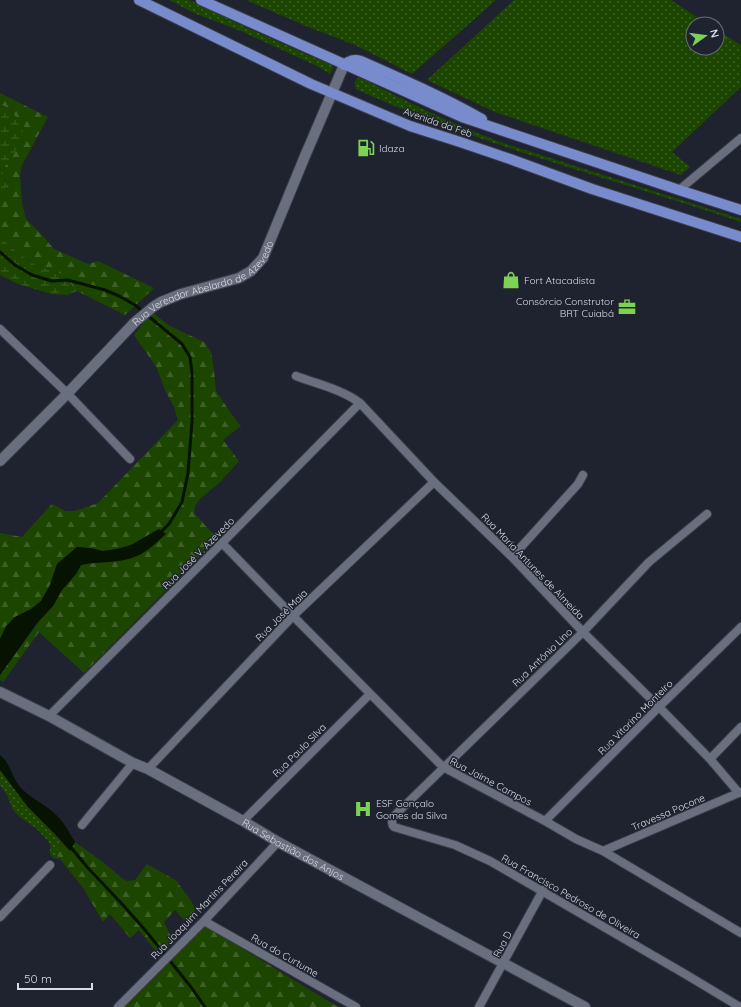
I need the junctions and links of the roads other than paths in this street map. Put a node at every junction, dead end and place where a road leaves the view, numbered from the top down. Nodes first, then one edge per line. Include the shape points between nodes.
1 (139, 0) edge
2 (201, 0) edge
3 (344, 65) junction
4 (331, 93) junction
5 (741, 138) edge
6 (679, 190) junction
7 (741, 210) edge
8 (741, 237) edge
9 (0, 329) edge
10 (296, 376) dead end
11 (67, 393) junction
12 (360, 402) junction
13 (130, 459) dead end
14 (0, 461) edge
15 (583, 475) dead end
16 (434, 482) junction
17 (707, 514) dead end
18 (222, 543) junction
19 (512, 557) junction
20 (293, 616) junction
21 (741, 627) edge
22 (583, 632) junction
23 (0, 692) edge
24 (370, 694) junction
25 (659, 707) junction
26 (49, 716) junction
27 (741, 727) edge
28 (710, 759) junction
29 (134, 763) junction
30 (443, 767) junction
31 (148, 770) junction
32 (740, 792) edge
33 (393, 817) joint
34 (243, 821) junction
35 (545, 821) junction
36 (82, 826) dead end
37 (278, 842) junction
38 (604, 851) junction
39 (50, 864) dead end
40 (543, 890) junction
41 (0, 917) edge
42 (204, 921) junction
43 (741, 933) edge
44 (503, 963) junction
45 (118, 1007) edge
46 (356, 1007) edge
47 (479, 1007) edge
48 (586, 1007) edge
49 (740, 1007) edge

1 - 4 main road, Avenida da Feb
2 - 3 main road
3 - 4 street, Rua Vereador Abelardo de Azevedo
3 - 6 main road via 353,60 361,61 469,111 501,130
4 - 8 main road, Avenida da Feb via 410,126
4 - 11 street, Rua Vereador Abelardo de Azevedo via 263,258 252,271 239,278 181,294 152,307
5 - 6 street
6 - 7 main road
9 - 11 street
10 - 12 street, Rua Maria Antunes de Almeida via 344,393
11 - 13 street
11 - 14 street, Rua Vereador Abelardo de Azevedo
12 - 16 street, Rua Maria Antunes de Almeida
12 - 18 street, Rua José V. Azevedo
15 - 19 street via 578,484
16 - 19 street, Rua Maria Antunes de Almeida
16 - 20 street, Rua José Maia
17 - 22 street, Rua Antônio Lino via 648,562
18 - 20 street, Rua Jaime Campos
18 - 26 street, Rua José V. Azevedo
19 - 22 street, Rua Maria Antunes de Almeida
20 - 24 street, Rua Jaime Campos
20 - 31 street, Rua José Maia
21 - 25 street, Rua Vitorino Monteiro
22 - 25 street, Rua Maria Antunes de Almeida
22 - 30 street, Rua Antônio Lino
23 - 26 street, Rua Sebastião dos Anjos
24 - 30 street, Rua Jaime Campos
24 - 34 street, Rua Paulo Silva
25 - 28 street, Rua Maria Antunes de Almeida
25 - 35 street, Rua Vitorino Monteiro
26 - 29 street, Rua Sebastião dos Anjos
27 - 28 street
28 - 32 street, Rua Maria Antunes de Almeida
29 - 31 street, Rua Sebastião dos Anjos
29 - 36 street
30 - 33 street, Rua Antônio Lino
30 - 35 street, Rua Jaime Campos
31 - 34 street, Rua Sebastião dos Anjos
32 - 38 street, Travessa Pocone
33 - 40 street, Rua Francisco Pedroso de Oliveira via 394,827 455,845
34 - 37 street, Rua Sebastião dos Anjos
35 - 38 street, Rua Jaime Campos
37 - 42 street, Rua Joaquim Martins Pereira
37 - 44 street, Rua Sebastião dos Anjos
38 - 43 street, Rua Jaime Campos
39 - 41 street
40 - 44 street, Rua D
40 - 49 street, Rua Francisco Pedroso de Oliveira
42 - 45 street, Rua Joaquim Martins Pereira
42 - 46 street, Rua do Curtume
44 - 47 street, Rua D
44 - 48 street, Rua Sebastião dos Anjos

